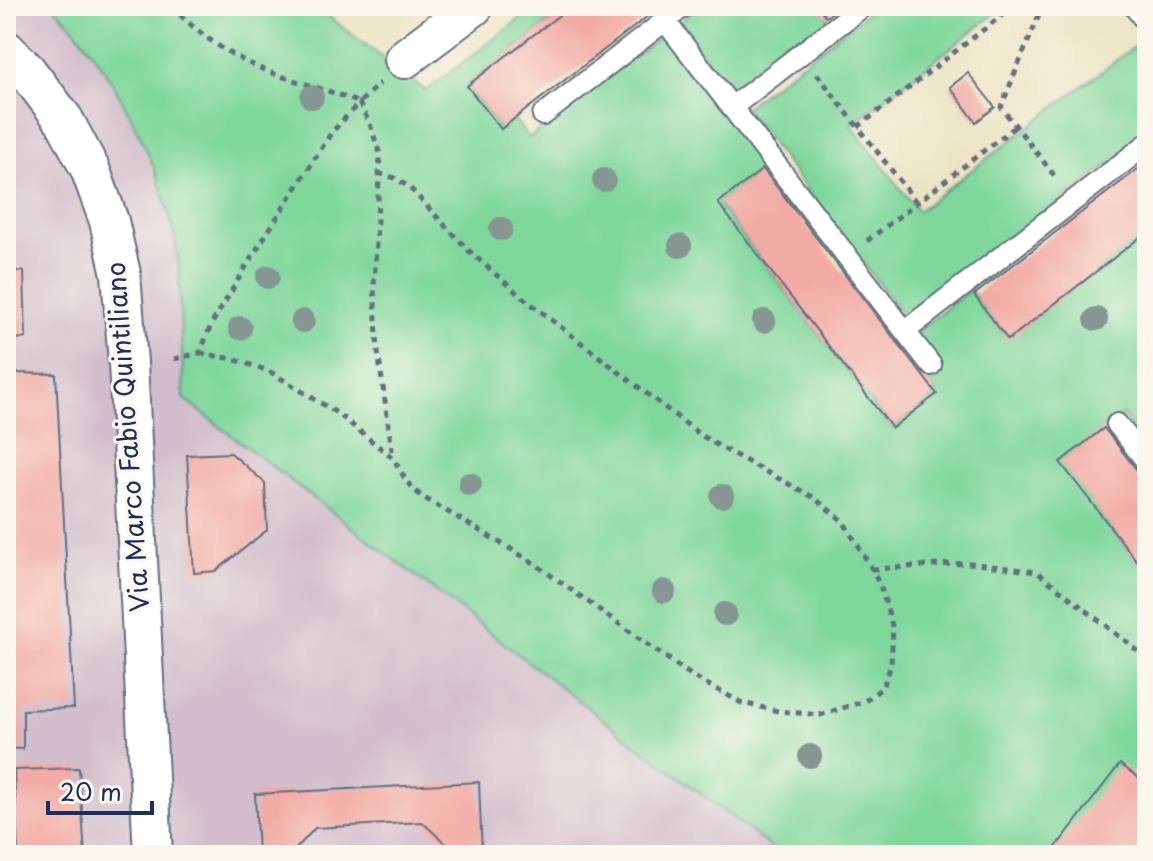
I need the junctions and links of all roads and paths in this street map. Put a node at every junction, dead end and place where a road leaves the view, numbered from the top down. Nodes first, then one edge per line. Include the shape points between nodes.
1 (172, 6) edge
2 (474, 6) edge
3 (684, 6) edge
4 (863, 6) edge
5 (1014, 6) edge
6 (1033, 6) edge
7 (1050, 6) edge
8 (1134, 6) edge
9 (1039, 15) junction
10 (665, 21) junction
11 (1147, 23) edge
12 (6, 50) edge
13 (801, 53) junction
14 (404, 59) joint
15 (359, 103) junction
16 (732, 107) junction
17 (543, 115) dead end
18 (1016, 126) junction
19 (858, 127) junction
20 (1147, 144) edge
21 (378, 173) junction
22 (1073, 201) junction
23 (917, 203) junction
24 (847, 256) junction
25 (905, 331) junction
26 (200, 353) junction
27 (174, 359) dead end
28 (931, 365) dead end
29 (1117, 424) dead end
30 (393, 458) junction
31 (1147, 462) edge
32 (872, 569) junction
33 (1147, 658) edge
34 (153, 855) edge

1 - 15 path via 215,44 262,69
2 - 14 street
3 - 10 lane
4 - 13 lane
5 - 19 path
6 - 9 path
7 - 9 path
8 - 11 lane
9 - 18 path via 1001,107
10 - 16 lane
10 - 17 lane
12 - 34 street, Via Marco Fabio Quintiliano via 64,120 90,169 121,274
13 - 16 lane
13 - 19 path
14 - 15 path
15 - 21 path via 380,154
15 - 26 path via 332,132 253,255
16 - 24 lane
18 - 22 path
18 - 23 path
19 - 23 path
20 - 22 lane
21 - 30 path via 374,287
21 - 32 path via 409,187 517,293 699,434 813,497 843,521
22 - 25 lane
23 - 24 path
24 - 25 lane
25 - 28 lane
26 - 27 path
26 - 30 path via 269,371 337,413
29 - 31 lane
30 - 32 path via 421,496 531,561 692,676 742,703 820,715 865,701 883,687 891,665 893,629
32 - 33 path via 970,563 1037,572

